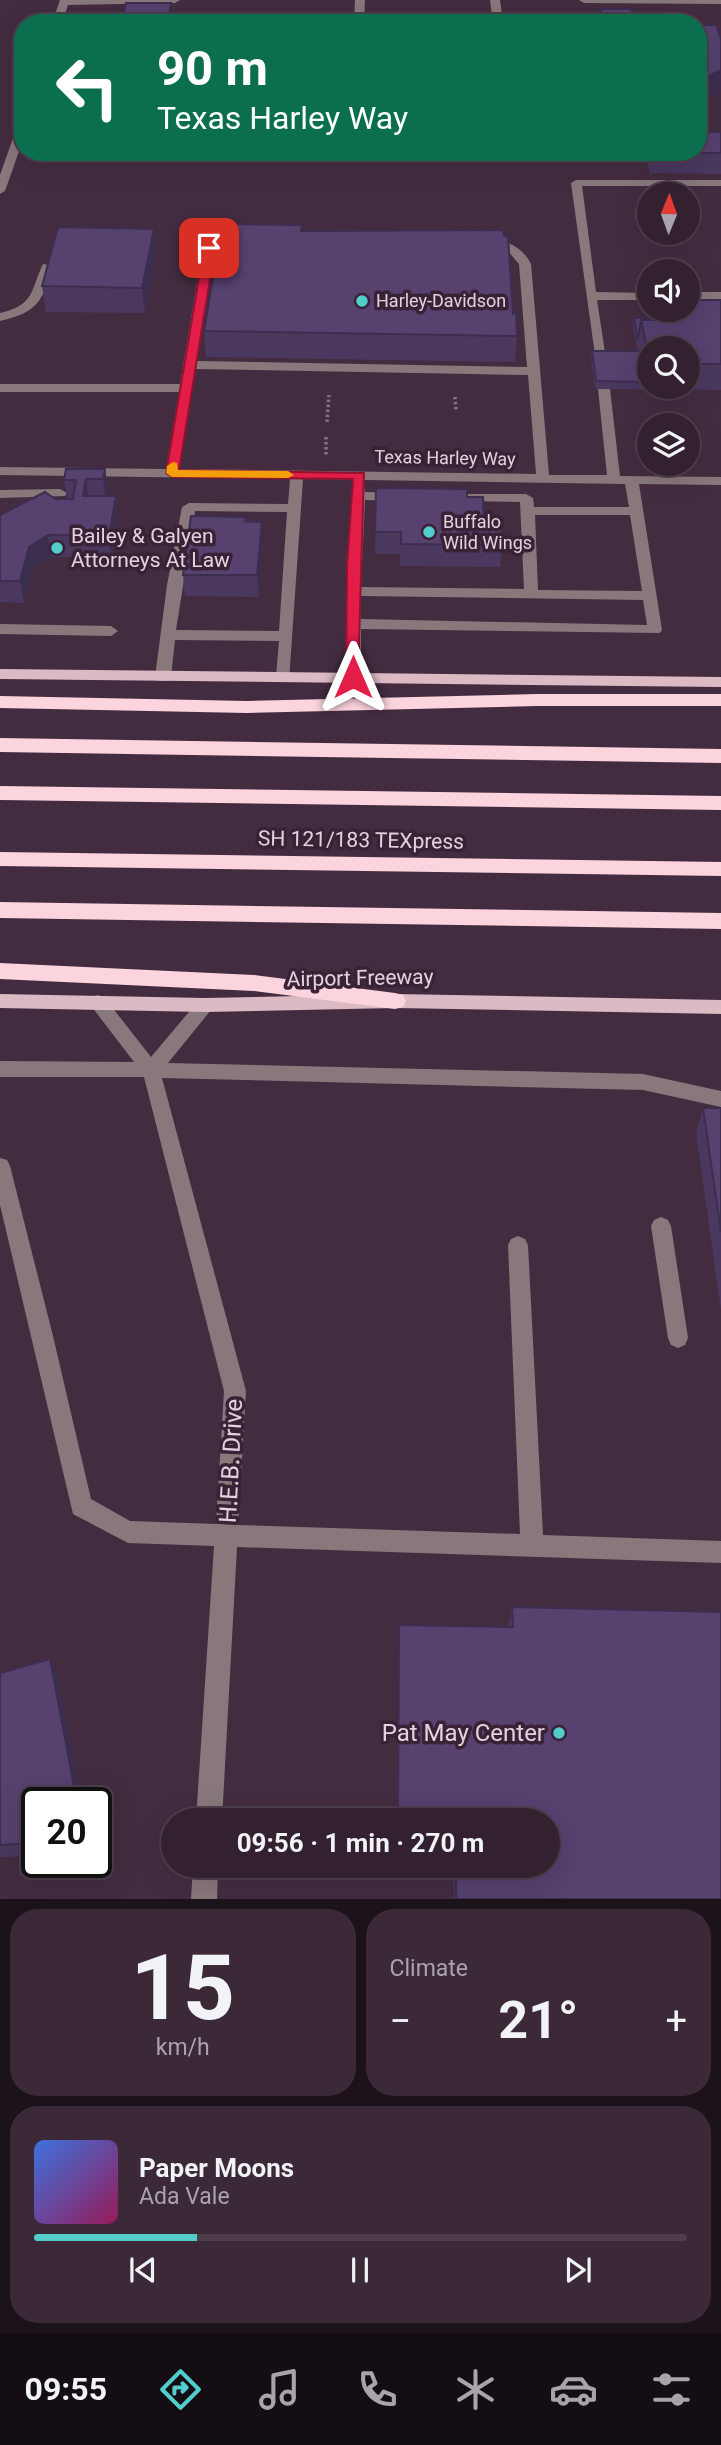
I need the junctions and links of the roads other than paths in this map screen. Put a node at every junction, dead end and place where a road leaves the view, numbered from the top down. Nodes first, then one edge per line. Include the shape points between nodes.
1 (174, 0) edge
2 (584, 0) edge
3 (64, 1) edge
4 (721, 1) edge
5 (612, 5) edge
6 (14, 150) edge
7 (721, 183) edge
8 (0, 191) edge
9 (248, 235) edge
10 (470, 240) edge
11 (47, 266) edge
12 (591, 296) junction
13 (637, 296) edge
14 (700, 296) edge
15 (721, 296) edge
16 (0, 317) edge
17 (600, 359) edge
18 (190, 365) junction
19 (535, 370) junction
20 (0, 388) edge
21 (186, 388) junction
22 (604, 389) edge
23 (0, 471) edge
24 (172, 473) junction
25 (298, 475) junction
26 (359, 476) junction
27 (543, 478) junction
28 (614, 479) junction
29 (631, 479) junction
30 (721, 481) edge
31 (61, 493) dead end
32 (0, 494) edge
33 (358, 496) junction
34 (414, 497) edge
35 (442, 497) edge
36 (294, 508) junction
37 (528, 511) junction
38 (636, 511) junction
39 (354, 591) junction
40 (531, 594) junction
41 (649, 596) junction
42 (354, 624) junction
43 (0, 629) edge
44 (111, 631) dead end
45 (168, 635) junction
46 (287, 636) junction
47 (0, 674) edge
48 (163, 677) junction
49 (284, 677) junction
50 (353, 677) junction
51 (721, 682) edge
52 (721, 700) edge
53 (0, 702) edge
54 (0, 746) edge
55 (721, 756) edge
56 (0, 793) edge
57 (721, 803) edge
58 (0, 859) edge
59 (721, 869) edge
60 (0, 910) edge
61 (721, 921) edge
62 (0, 971) edge
63 (0, 1001) edge
64 (395, 1001) junction
65 (98, 1002) junction
66 (205, 1005) junction
67 (721, 1007) edge
68 (0, 1069) edge
69 (151, 1070) junction
70 (721, 1099) edge
71 (0, 1166) edge
72 (661, 1226) dead end
73 (518, 1245) dead end
74 (678, 1338) dead end
75 (227, 1536) junction
76 (532, 1544) junction
77 (721, 1552) edge
78 (210, 1808) edge
79 (205, 1878) edge
80 (204, 1899) edge

1 - 3 street
2 - 5 street
4 - 5 street
6 - 8 street
7 - 12 street via 576,183
9 - 18 street via 225,238 209,248
10 - 19 street via 494,241 522,255
11 - 16 street via 37,301 18,314
12 - 13 street
12 - 17 street
14 - 15 street
18 - 19 street
18 - 21 street
19 - 27 street
20 - 21 street
21 - 24 street
22 - 28 street
23 - 24 street, Texas Harley Way
24 - 25 street, Texas Harley Way
25 - 26 street, Texas Harley Way
25 - 36 street
26 - 27 street, Texas Harley Way
26 - 33 street
27 - 28 street, Texas Harley Way
28 - 29 street, Texas Harley Way
29 - 30 street, Texas Harley Way
29 - 38 street
31 - 32 street
33 - 34 street
33 - 39 street
35 - 37 street via 526,498
36 - 45 street via 189,507
36 - 46 street
37 - 38 street
37 - 40 street
38 - 41 street
39 - 40 street
39 - 42 street
40 - 41 street
41 - 42 street via 655,630
42 - 50 street
43 - 44 street
45 - 46 street
45 - 48 street
46 - 49 street
47 - 48 main road
48 - 49 main road
49 - 50 main road
50 - 51 main road
52 - 53 highway via 247,707
54 - 55 highway
56 - 57 highway, SH 121/183 TEXpress
58 - 59 highway, SH 121/183 TEXpress
60 - 61 highway
62 - 64 highway via 254,983
63 - 65 main road, Airport Freeway
64 - 66 main road, Airport Freeway
64 - 67 main road, Airport Freeway
65 - 66 main road, Airport Freeway
65 - 69 street, H.E.B. Drive
66 - 69 street
68 - 69 street
69 - 70 street via 643,1082
69 - 75 street, H.E.B. Drive via 235,1391
71 - 75 street via 80,1506 128,1532
72 - 74 street
73 - 76 street
75 - 76 street
75 - 78 street, H.E.B. Drive
76 - 77 street
79 - 80 street

